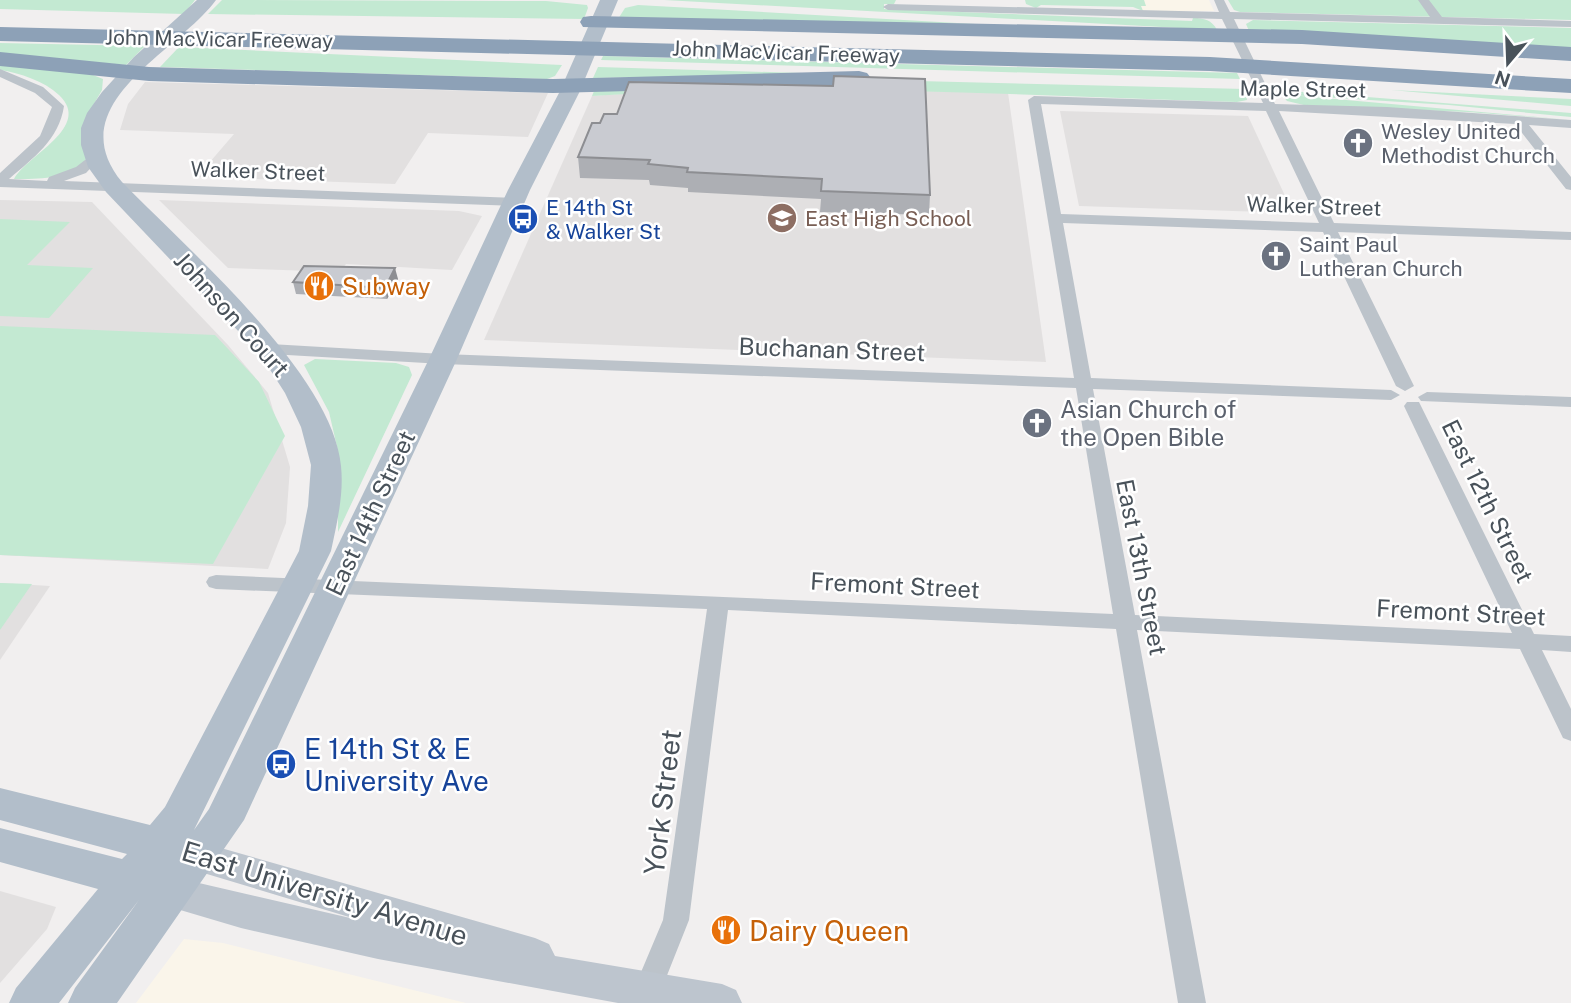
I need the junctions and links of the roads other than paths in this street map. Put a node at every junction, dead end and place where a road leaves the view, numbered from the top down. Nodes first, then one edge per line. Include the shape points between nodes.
1 (207, 0) edge
2 (1219, 0) edge
3 (1423, 0) edge
4 (628, 1) edge
5 (666, 3) dead end
6 (609, 4) edge
7 (888, 7) dead end
8 (0, 18) edge
9 (346, 21) dead end
10 (575, 21) dead end
11 (1229, 21) junction
12 (1439, 21) junction
13 (1571, 24) edge
14 (1152, 32) junction
15 (0, 34) edge
16 (233, 34) junction
17 (1571, 54) edge
18 (0, 59) edge
19 (1571, 69) edge
20 (0, 73) edge
21 (130, 73) junction
22 (1025, 76) junction
23 (574, 79) junction
24 (1151, 79) junction
25 (1571, 86) edge
26 (1571, 95) edge
27 (1034, 100) joint
28 (1268, 102) junction
29 (1571, 110) edge
30 (1518, 120) junction
31 (1571, 124) edge
32 (94, 157) junction
33 (0, 182) edge
34 (32, 184) junction
35 (1571, 186) edge
36 (114, 187) junction
37 (514, 202) junction
38 (1055, 218) junction
39 (1329, 228) junction
40 (1571, 236) edge
41 (270, 349) junction
42 (443, 359) junction
43 (1081, 384) junction
44 (1398, 391) junction
45 (1420, 402) junction
46 (1571, 402) edge
47 (216, 582) dead end
48 (297, 587) junction
49 (334, 588) junction
50 (718, 602) junction
51 (1127, 622) junction
52 (1528, 642) junction
53 (1571, 644) edge
54 (1571, 732) edge
55 (0, 804) edge
56 (159, 844) junction
57 (0, 845) edge
58 (200, 857) junction
59 (130, 878) junction
60 (173, 893) junction
61 (645, 996) edge
62 (32, 1003) edge
63 (91, 1003) edge
64 (722, 1003) edge
65 (1192, 1003) edge

1 - 21 main road
2 - 11 street
3 - 12 street
4 - 6 highway
5 - 14 highway
6 - 23 main road, East 14th Street
7 - 11 street
8 - 16 highway, John MacVicar Freeway via 136,22
9 - 16 highway
10 - 14 highway
11 - 12 street
11 - 28 street
12 - 13 street
14 - 17 highway via 1395,41
15 - 16 highway, John MacVicar Freeway
16 - 19 highway, John MacVicar Freeway via 1263,49
16 - 22 highway via 349,50
16 - 25 highway, John MacVicar Freeway via 1210,64
18 - 21 highway
20 - 33 street via 39,90 58,106 58,121 49,135
21 - 23 highway
21 - 32 main road via 92,126
22 - 23 highway
22 - 24 highway
23 - 37 main road, East 14th Street
24 - 26 highway
24 - 29 highway
27 - 28 street, Maple Street
27 - 38 street, East 13th Street
28 - 30 street, Maple Street
28 - 39 street
30 - 31 street, Maple Street
30 - 35 street
32 - 34 street via 81,170
32 - 36 main road, Johnson Court
33 - 34 street, Walker Street
34 - 36 street, Walker Street
36 - 37 street, Walker Street
36 - 41 main road, Johnson Court
37 - 42 main road, East 14th Street
38 - 39 street, Walker Street
38 - 43 street, East 13th Street
39 - 40 street, Walker Street
39 - 44 street
41 - 42 street, Buchanan Street
41 - 48 main road, Johnson Court via 316,427 326,465 324,506 314,551
42 - 43 street, Buchanan Street
42 - 49 main road, East 14th Street
43 - 44 street, Buchanan Street
43 - 51 street, East 13th Street
44 - 45 street via 1402,404
45 - 46 street
45 - 52 street, East 12th Street
47 - 48 street, Fremont Street
48 - 49 street, Fremont Street
48 - 56 main road, East 14th Street via 179,819
49 - 50 street, Fremont Street
49 - 58 main road, East 14th Street via 224,820
50 - 51 street, Fremont Street
50 - 61 street, York Street via 676,920
51 - 52 street, Fremont Street
51 - 65 street, East 13th Street
52 - 53 street, Fremont Street
52 - 54 street, East 12th Street
55 - 56 main road, East University Avenue
56 - 58 main road, East University Avenue
56 - 59 main road, East 14th Street
57 - 59 main road, East University Avenue
58 - 60 main road, East 14th Street
58 - 61 main road, East University Avenue
59 - 60 main road, East University Avenue
59 - 62 main road, East 14th Street
60 - 61 main road, East University Avenue via 278,922
60 - 63 main road, East 14th Street
61 - 64 main road, East University Avenue

